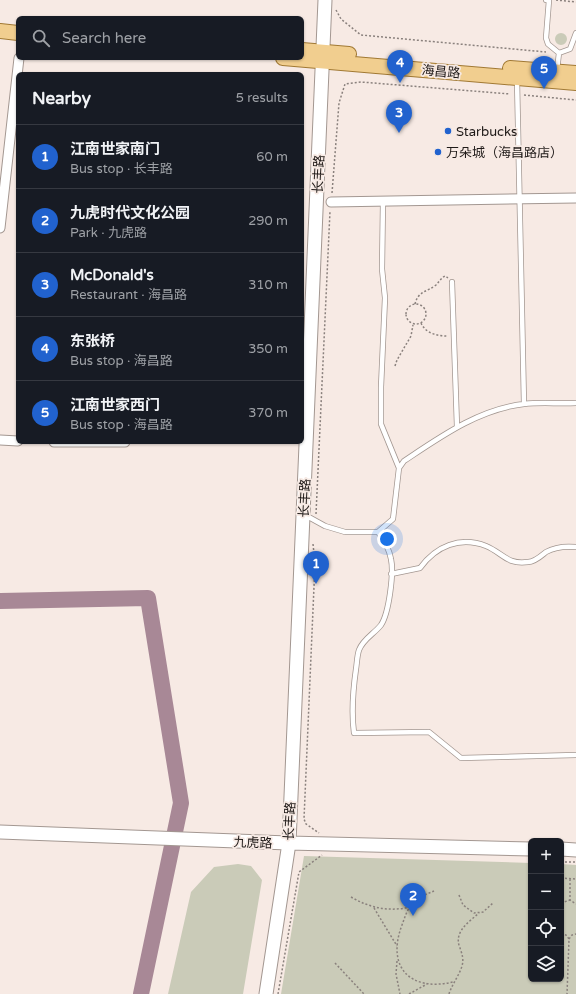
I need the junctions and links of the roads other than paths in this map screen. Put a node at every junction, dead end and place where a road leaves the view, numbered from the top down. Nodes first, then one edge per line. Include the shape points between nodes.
1 (546, 0) edge
2 (549, 0) edge
3 (330, 3) edge
4 (0, 23) edge
5 (16, 25) edge
6 (0, 31) edge
7 (16, 33) edge
8 (576, 33) edge
9 (304, 51) edge
10 (559, 53) junction
11 (304, 57) edge
12 (323, 57) junction
13 (19, 60) edge
14 (17, 72) edge
15 (557, 72) junction
16 (517, 73) junction
17 (576, 73) edge
18 (576, 83) edge
19 (16, 85) edge
20 (519, 198) junction
21 (576, 198) edge
22 (383, 201) junction
23 (331, 202) road end
24 (0, 228) edge
25 (452, 282) road end
26 (576, 403) edge
27 (524, 404) junction
28 (457, 427) junction
29 (304, 433) edge
30 (0, 440) edge
31 (16, 441) edge
32 (399, 468) junction
33 (309, 517) junction
34 (378, 532) junction
35 (576, 547) edge
36 (391, 574) junction
37 (576, 755) edge
38 (0, 832) edge
39 (288, 843) junction
40 (528, 844) edge
41 (564, 845) edge
42 (576, 850) edge
43 (266, 994) edge

1 - 2 lane
2 - 10 lane via 546,38 548,44
3 - 12 street, 长丰路
4 - 5 main road
6 - 7 main road
8 - 10 lane via 570,49
9 - 12 main road
10 - 15 lane
11 - 12 main road, 海昌路
12 - 16 main road, 海昌路
12 - 29 street, 长丰路
13 - 14 street
15 - 16 main road
15 - 17 main road
16 - 18 main road, 海昌路
16 - 20 lane
19 - 24 street
20 - 21 street
20 - 22 street
20 - 27 lane
22 - 23 street
22 - 32 lane via 382,269 385,298 381,424
25 - 28 lane
26 - 27 lane
27 - 28 lane via 485,414
28 - 32 lane via 404,461
29 - 33 street, 长丰路
30 - 31 street
32 - 34 lane via 393,519
33 - 34 lane via 325,526 346,532
33 - 39 street, 长丰路
34 - 36 lane via 389,550 392,560
35 - 36 lane via 558,547 530,562 518,563 471,542 448,544 426,559 420,568
36 - 37 lane via 386,614 359,650 353,691 354,733 429,732 461,758
38 - 39 street, 九虎路
39 - 40 street, 九虎路
39 - 43 street, 长丰路
41 - 42 street

